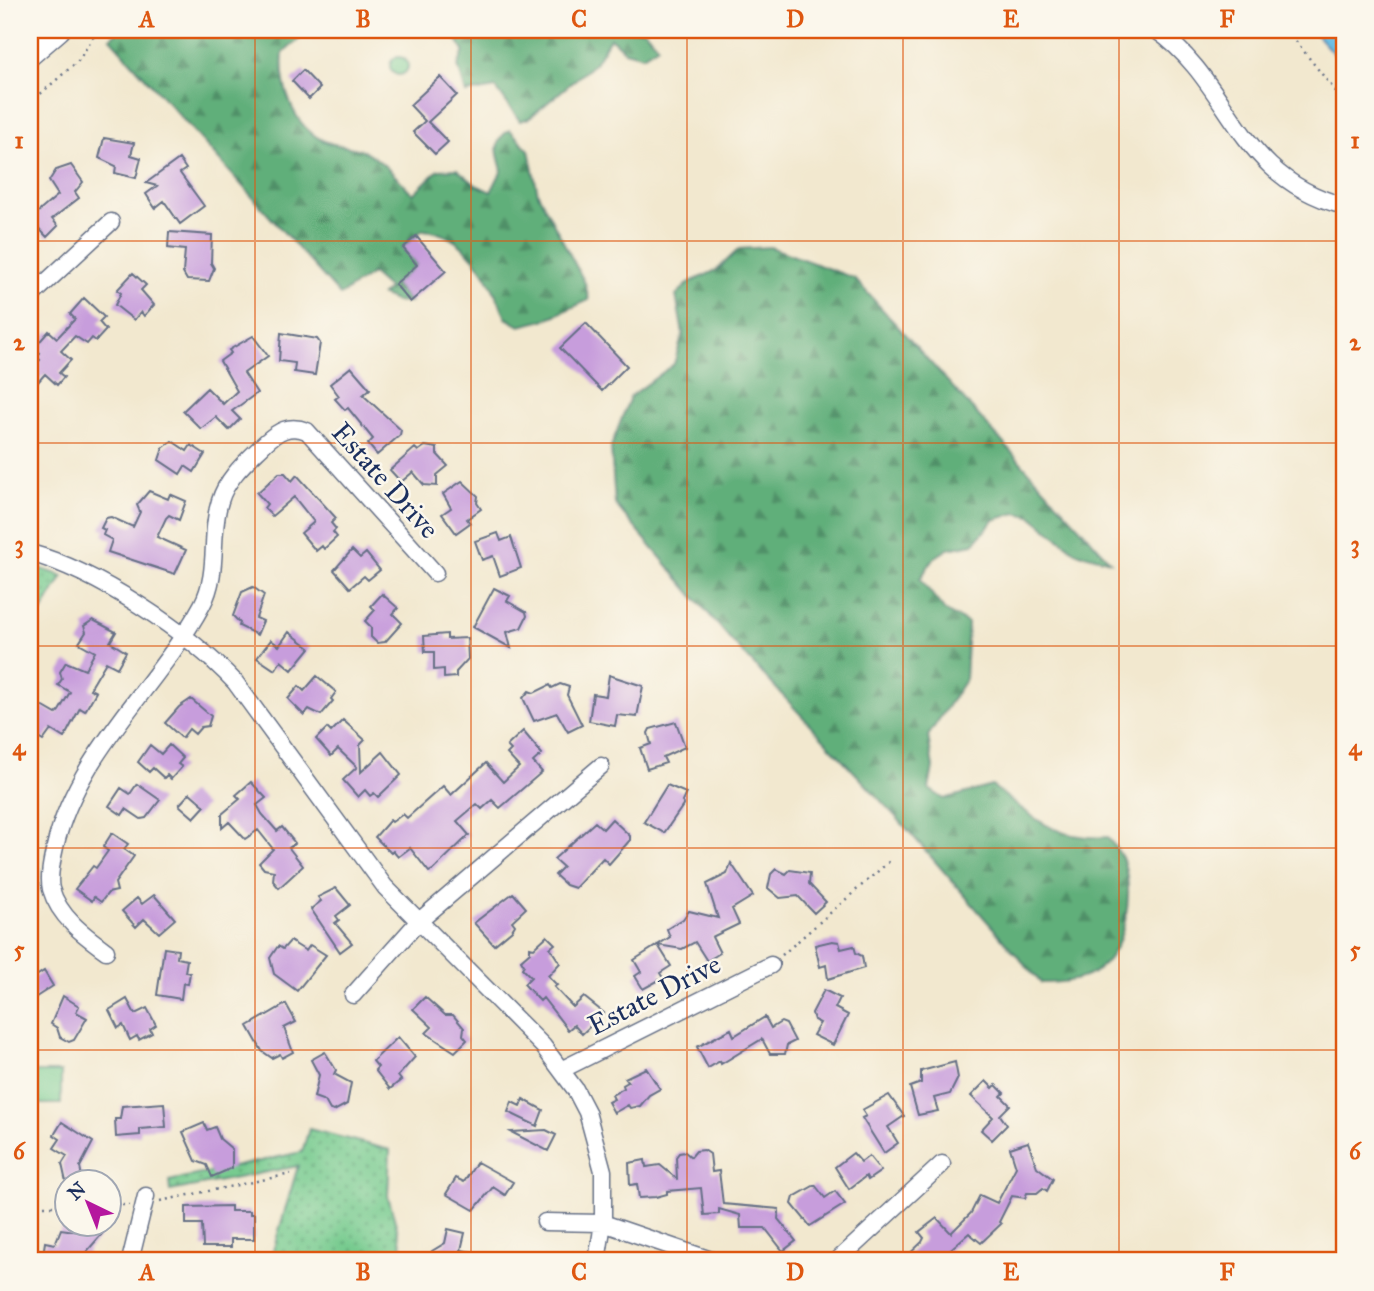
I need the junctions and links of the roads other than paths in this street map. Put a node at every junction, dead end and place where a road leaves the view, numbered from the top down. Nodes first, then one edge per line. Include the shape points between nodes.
1 (59, 30) edge
2 (1156, 30) edge
3 (30, 55) edge
4 (1344, 206) edge
5 (111, 222) dead end
6 (30, 297) edge
7 (30, 554) edge
8 (435, 573) dead end
9 (183, 636) junction
10 (601, 766) dead end
11 (418, 922) junction
12 (106, 951) dead end
13 (771, 965) road end
14 (353, 995) dead end
15 (561, 1070) junction
16 (942, 1164) dead end
17 (145, 1200) road end
18 (545, 1222) dead end
19 (603, 1223) junction
20 (130, 1261) edge
21 (597, 1261) edge
22 (714, 1261) edge
23 (837, 1261) edge

1 - 3 main road
2 - 4 street via 1184,55 1252,149 1273,170 1298,187
5 - 6 street
7 - 9 street via 109,589
8 - 9 street, Estate Drive via 307,431 285,428 239,468 220,500 210,585
9 - 11 street via 235,682 351,843
9 - 12 street, Estate Drive via 89,765 60,827 50,886 55,902 76,929
10 - 11 street
11 - 14 street
11 - 15 street via 543,1046
13 - 15 street, Estate Drive
15 - 19 street via 587,1112 597,1147 603,1171
16 - 23 street
17 - 20 street
18 - 19 street
19 - 21 street
19 - 22 street

